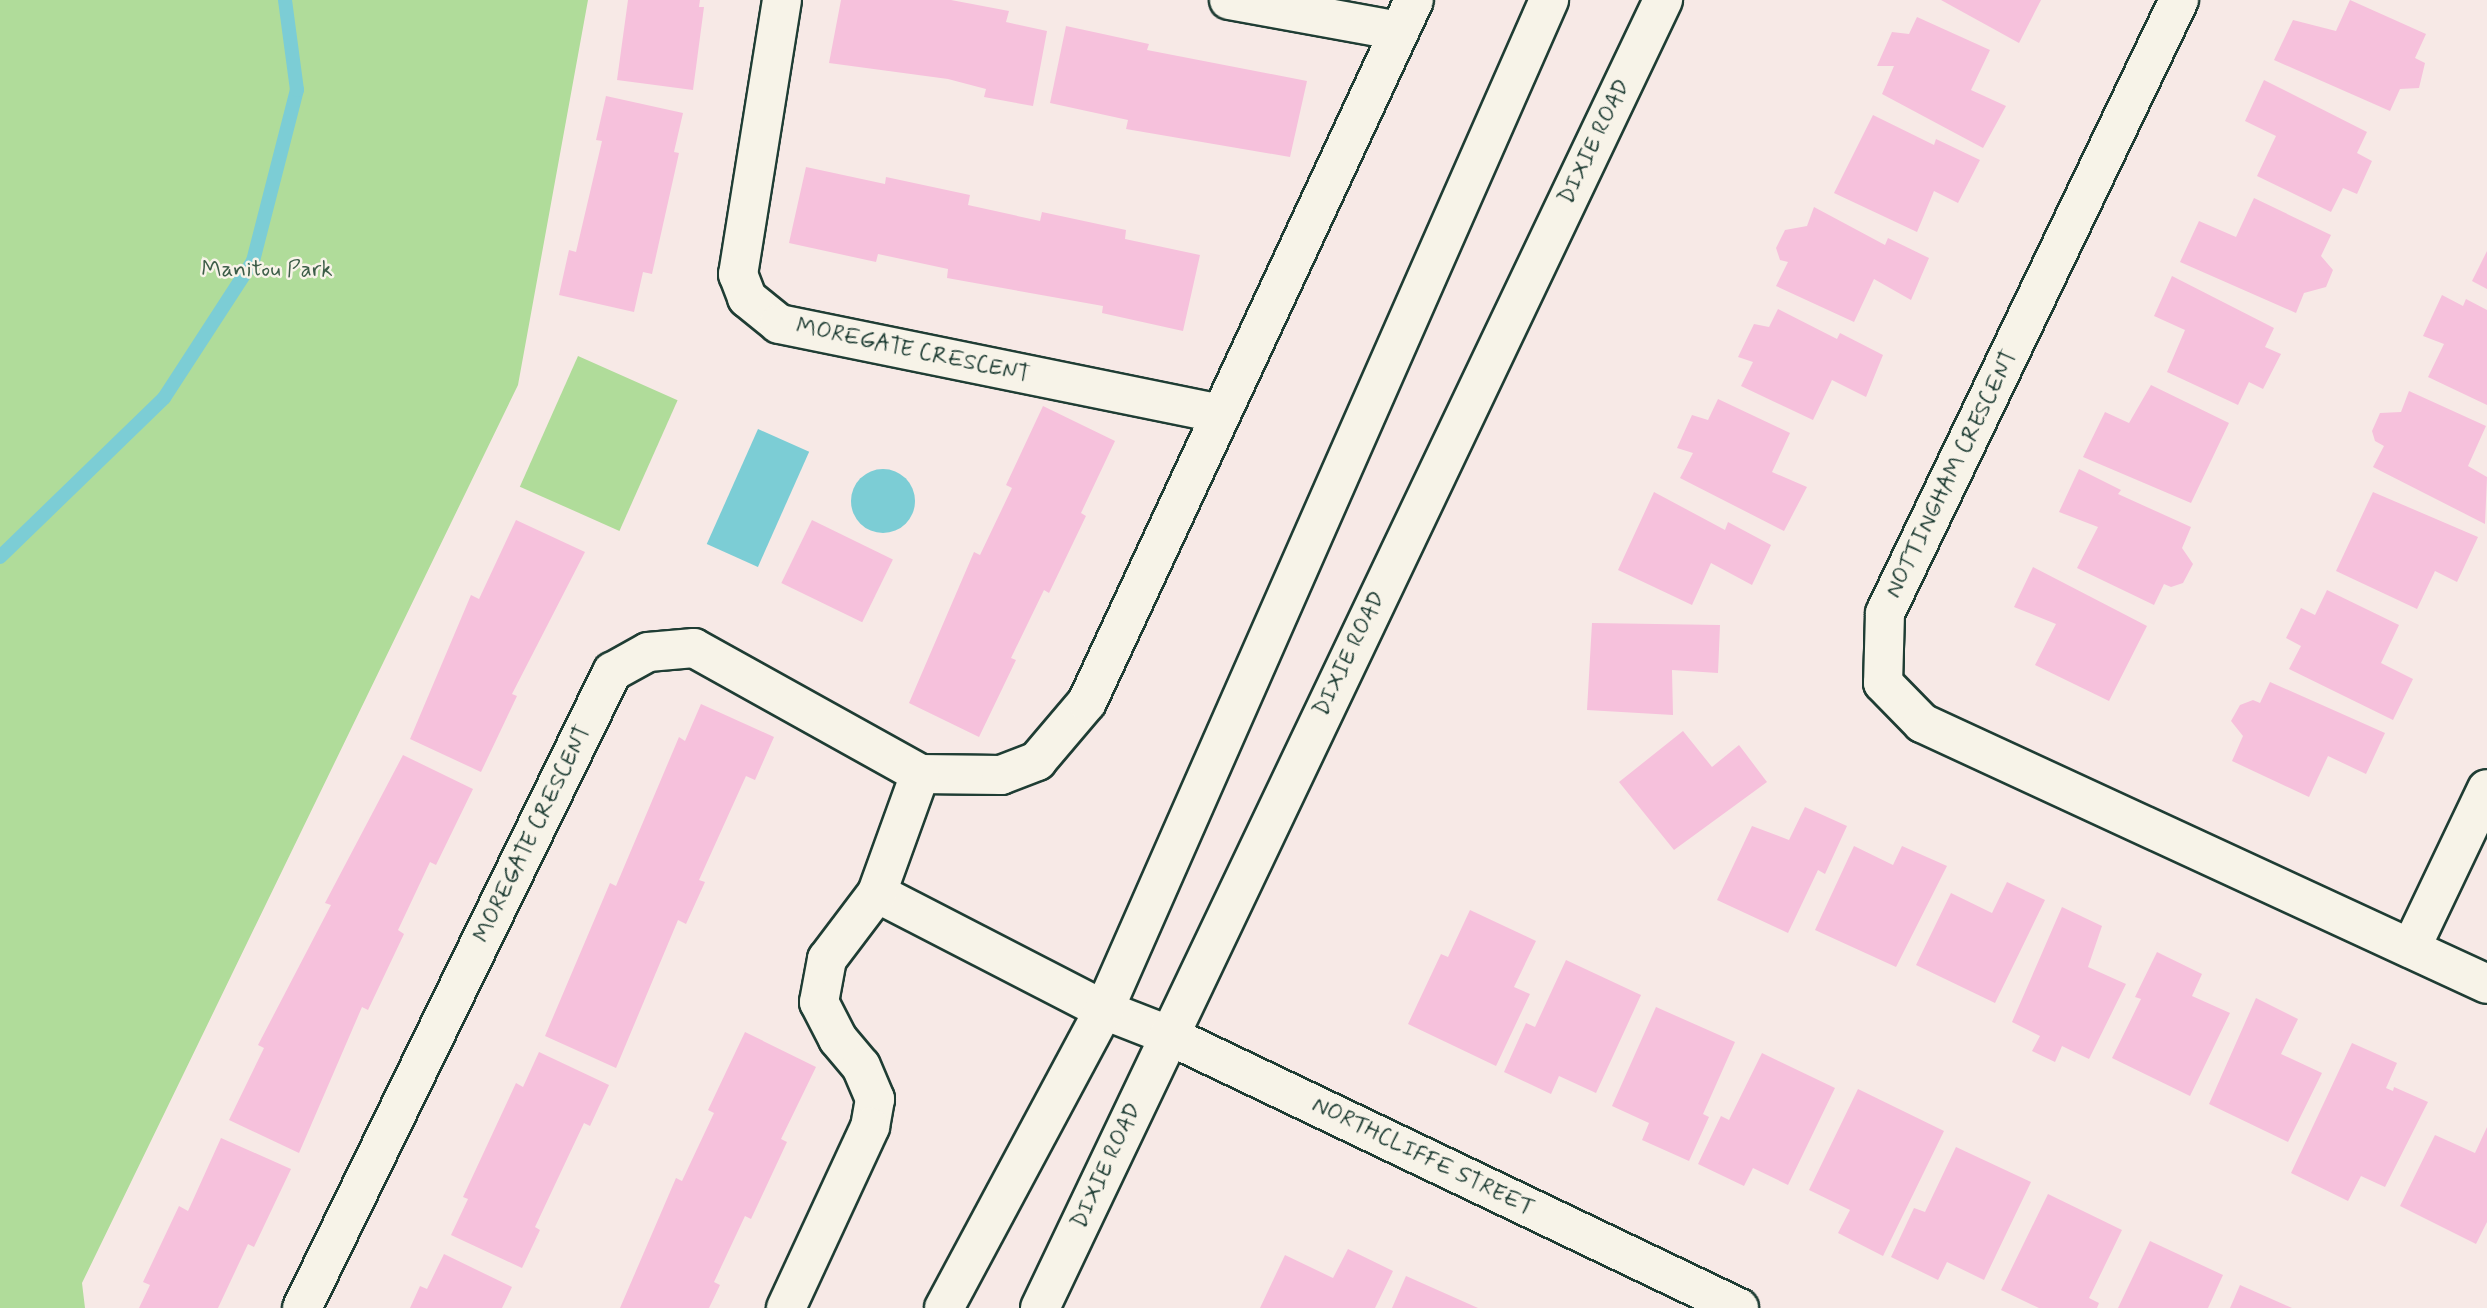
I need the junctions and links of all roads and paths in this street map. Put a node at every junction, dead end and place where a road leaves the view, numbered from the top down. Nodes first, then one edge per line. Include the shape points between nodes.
1 (782, 0) edge
2 (1229, 0) edge
3 (1549, 0) edge
4 (1662, 0) edge
5 (2179, 0) edge
6 (1406, 16) edge
7 (1220, 414) junction
8 (920, 774) junction
9 (2487, 789) edge
10 (877, 893) junction
11 (2411, 948) junction
12 (2487, 984) edge
13 (1104, 1010) junction
14 (1168, 1035) junction
15 (302, 1308) edge
16 (786, 1308) edge
17 (944, 1308) edge
18 (1040, 1308) edge
19 (1739, 1308) edge

1 - 7 street, MOREGATE CRESCENT via 738,274 747,298 779,324
2 - 6 street, MOREGATE CRESCENT
3 - 13 street
4 - 14 street, DIXIE ROAD
5 - 11 street, NOTTINGHAM CRESCENT via 1885,614 1882,683 1922,723
6 - 7 street, MOREGATE CRESCENT
7 - 8 street, MOREGATE CRESCENT via 1087,702 1037,761 1001,775
8 - 10 street
8 - 15 street, MOREGATE CRESCENT via 694,648 648,652 611,672
9 - 11 street
10 - 13 street
10 - 16 street via 827,958 819,1002 838,1039 861,1066 875,1099 870,1127
11 - 12 street, NOTTINGHAM CRESCENT
13 - 14 street, NORTHCLIFFE STREET
13 - 17 street
14 - 18 street, DIXIE ROAD
14 - 19 street, NORTHCLIFFE STREET

